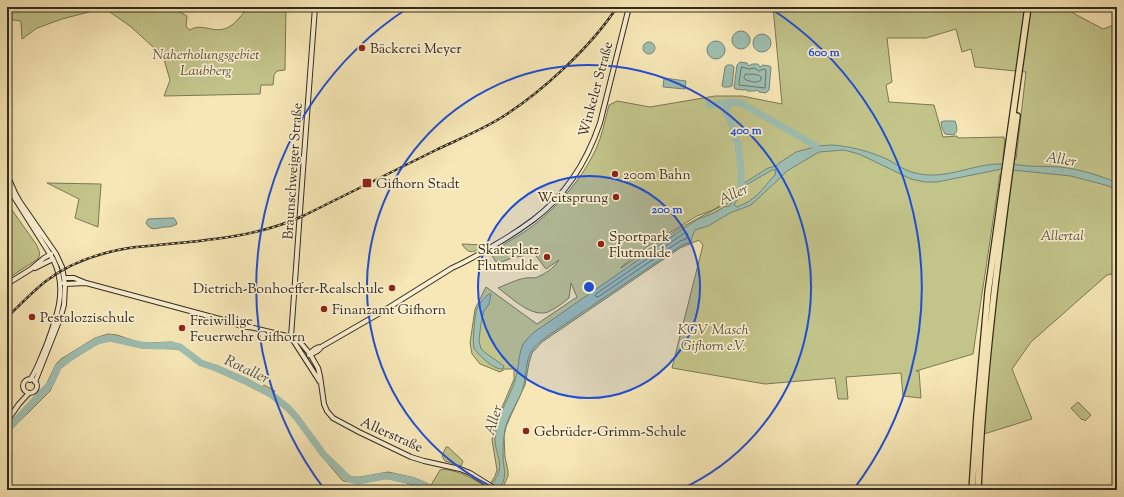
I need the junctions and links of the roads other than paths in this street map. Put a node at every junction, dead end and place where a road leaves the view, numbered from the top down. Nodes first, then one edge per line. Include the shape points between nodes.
1 (316, 7) edge
2 (628, 7) edge
3 (1028, 7) edge
4 (1032, 7) edge
5 (1009, 160) junction
6 (7, 176) edge
7 (7, 186) edge
8 (50, 254) junction
9 (56, 254) junction
10 (53, 259) junction
11 (31, 269) junction
12 (65, 278) junction
13 (60, 282) junction
14 (86, 283) junction
15 (7, 284) edge
16 (66, 284) junction
17 (291, 337) junction
18 (310, 354) junction
19 (305, 358) junction
20 (30, 380) junction
21 (35, 382) junction
22 (321, 384) junction
23 (24, 390) junction
24 (29, 393) junction
25 (19, 404) junction
26 (7, 421) edge
27 (976, 462) junction
28 (497, 490) edge
29 (972, 490) edge
30 (978, 490) edge

1 - 17 street, Braunschweiger Straße
2 - 18 street, Winkeler Straße via 594,142 570,182 556,198 534,219 512,234
3 - 5 highway
4 - 5 highway
5 - 27 highway via 985,321
6 - 9 street via 20,202
7 - 8 street
8 - 9 street
8 - 10 street
8 - 11 street
9 - 10 street
9 - 12 street
10 - 11 street
10 - 13 street
11 - 15 street
12 - 13 street
12 - 14 street
12 - 16 street
13 - 16 street
13 - 20 street via 61,296 56,319
14 - 16 street
14 - 17 street
16 - 21 street via 62,311
17 - 18 street, Allerstraße via 300,342
17 - 19 street
18 - 19 street, Winkeler Straße
18 - 22 street, Allerstraße via 319,372
19 - 22 street
20 - 21 street
20 - 23 street via 24,383
21 - 24 street via 35,390
22 - 28 street, Allerstraße via 327,411 337,421 411,457 470,473
23 - 24 street
23 - 25 street
24 - 25 street
25 - 26 street
27 - 29 highway
27 - 30 highway

